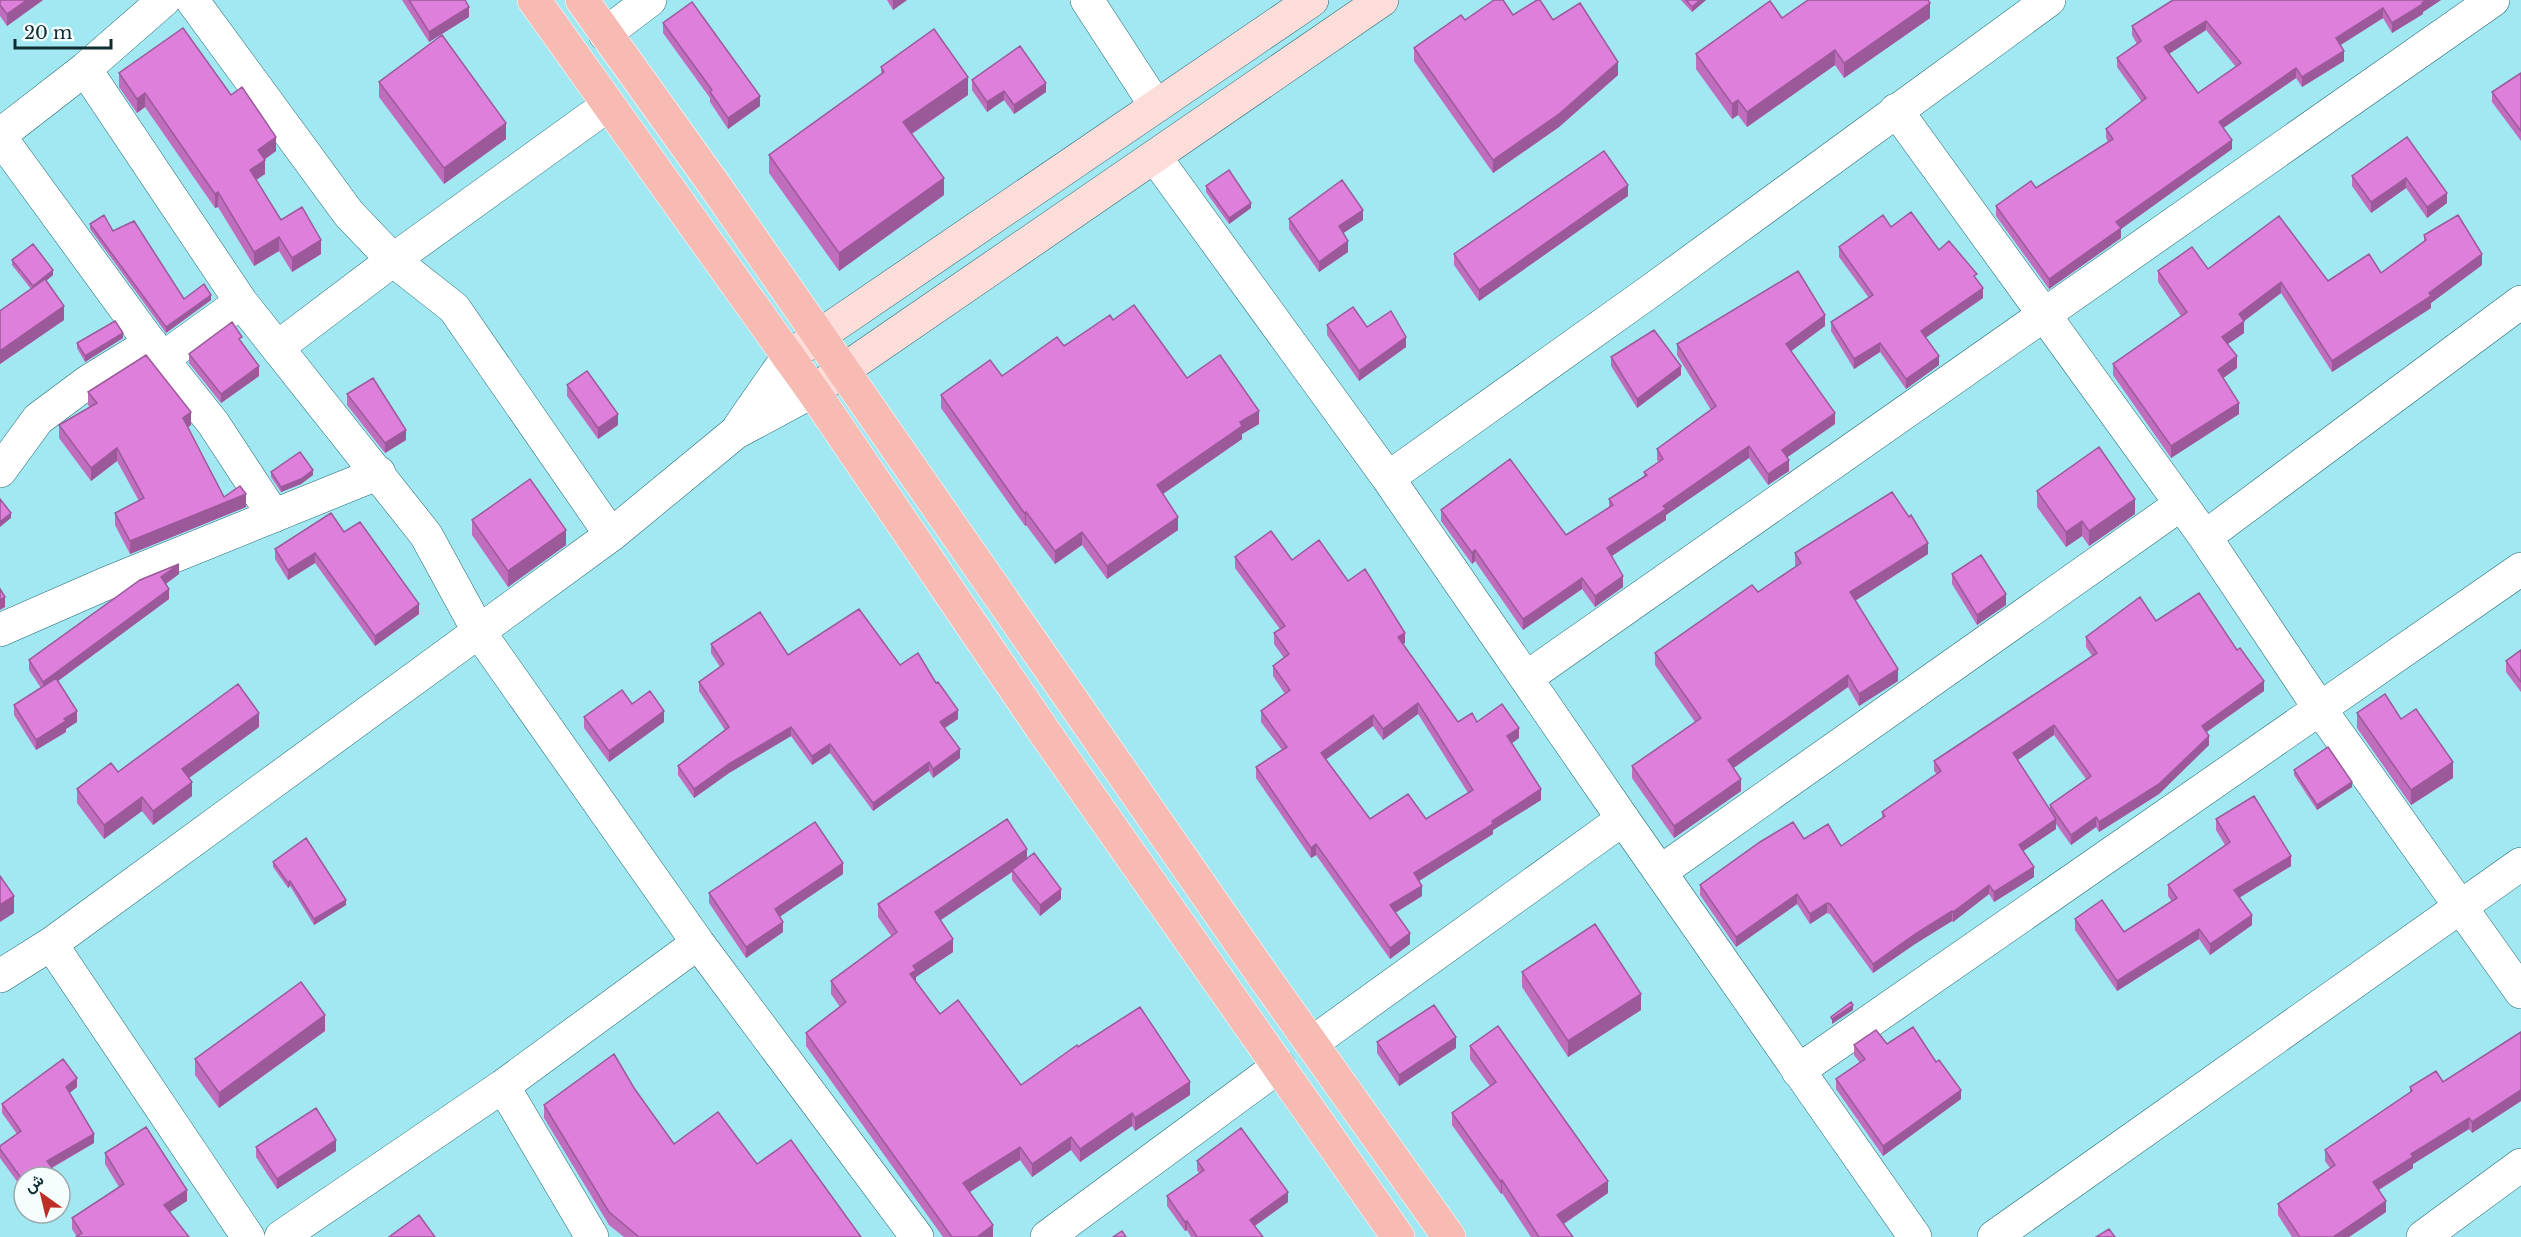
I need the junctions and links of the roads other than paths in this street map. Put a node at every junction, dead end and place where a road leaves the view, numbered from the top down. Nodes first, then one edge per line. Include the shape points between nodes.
1 (164, 0) edge
2 (192, 0) edge
3 (534, 0) edge
4 (582, 0) edge
5 (650, 0) edge
6 (1086, 0) edge
7 (1312, 0) edge
8 (1382, 0) edge
9 (2049, 0) edge
10 (2493, 0) edge
11 (605, 33) junction
12 (85, 69) junction
13 (608, 105) junction
14 (1156, 106) junction
15 (1896, 110) junction
16 (0, 136) edge
17 (1155, 157) junction
18 (393, 260) junction
19 (241, 302) junction
20 (2521, 302) edge
21 (2046, 315) junction
22 (819, 336) junction
23 (278, 347) junction
24 (156, 351) junction
25 (788, 357) junction
26 (843, 371) junction
27 (813, 391) junction
28 (735, 433) junction
29 (0, 471) edge
30 (379, 473) junction
31 (1388, 478) junction
32 (2181, 504) junction
33 (274, 516) junction
34 (611, 535) junction
35 (2205, 537) junction
36 (2521, 569) edge
37 (0, 630) edge
38 (479, 632) junction
39 (1526, 678) junction
40 (2320, 709) junction
41 (1623, 819) junction
42 (2521, 864) edge
43 (1660, 872) junction
44 (2460, 906) junction
45 (698, 943) junction
46 (51, 944) junction
47 (0, 976) edge
48 (2521, 992) edge
49 (1312, 1043) junction
50 (1279, 1066) junction
51 (1798, 1071) junction
52 (503, 1086) junction
53 (2521, 1165) edge
54 (248, 1237) edge
55 (281, 1237) edge
56 (592, 1237) edge
57 (917, 1237) edge
58 (1047, 1237) edge
59 (1398, 1237) edge
60 (1449, 1237) edge
61 (1915, 1237) edge
62 (1994, 1237) edge
63 (2423, 1237) edge

1 - 12 street
2 - 18 street via 349,214
3 - 13 main road
4 - 11 main road
5 - 11 street
6 - 14 street
7 - 14 street
8 - 17 street
9 - 15 street
10 - 21 street
11 - 22 main road
12 - 16 street
12 - 19 street
13 - 18 street
13 - 25 main road
14 - 22 street
15 - 21 street
15 - 31 street
16 - 24 street
17 - 26 street
17 - 31 street
18 - 23 street
18 - 34 street via 454,308
19 - 23 street
19 - 24 street
20 - 35 street
21 - 32 street
21 - 39 street
22 - 25 street
22 - 26 main road
23 - 30 street
24 - 29 street via 89,381 38,419
24 - 33 street via 213,423
25 - 27 main road
25 - 28 street
26 - 27 street
26 - 49 main road
27 - 28 street
27 - 50 main road via 1043,730
28 - 34 street
30 - 33 street
30 - 38 street via 426,536
31 - 39 street
32 - 35 street
32 - 43 street
33 - 37 street
34 - 38 street
35 - 40 street
36 - 40 street
38 - 45 street
38 - 46 street
39 - 41 street
40 - 44 street
40 - 51 street
41 - 43 street
41 - 49 street
42 - 44 street
43 - 51 street
44 - 48 street
44 - 62 street
45 - 52 street
45 - 57 street
46 - 47 street
46 - 54 street
49 - 60 main road
50 - 58 street
50 - 59 main road
51 - 61 street
52 - 55 street
52 - 56 street
53 - 63 street

